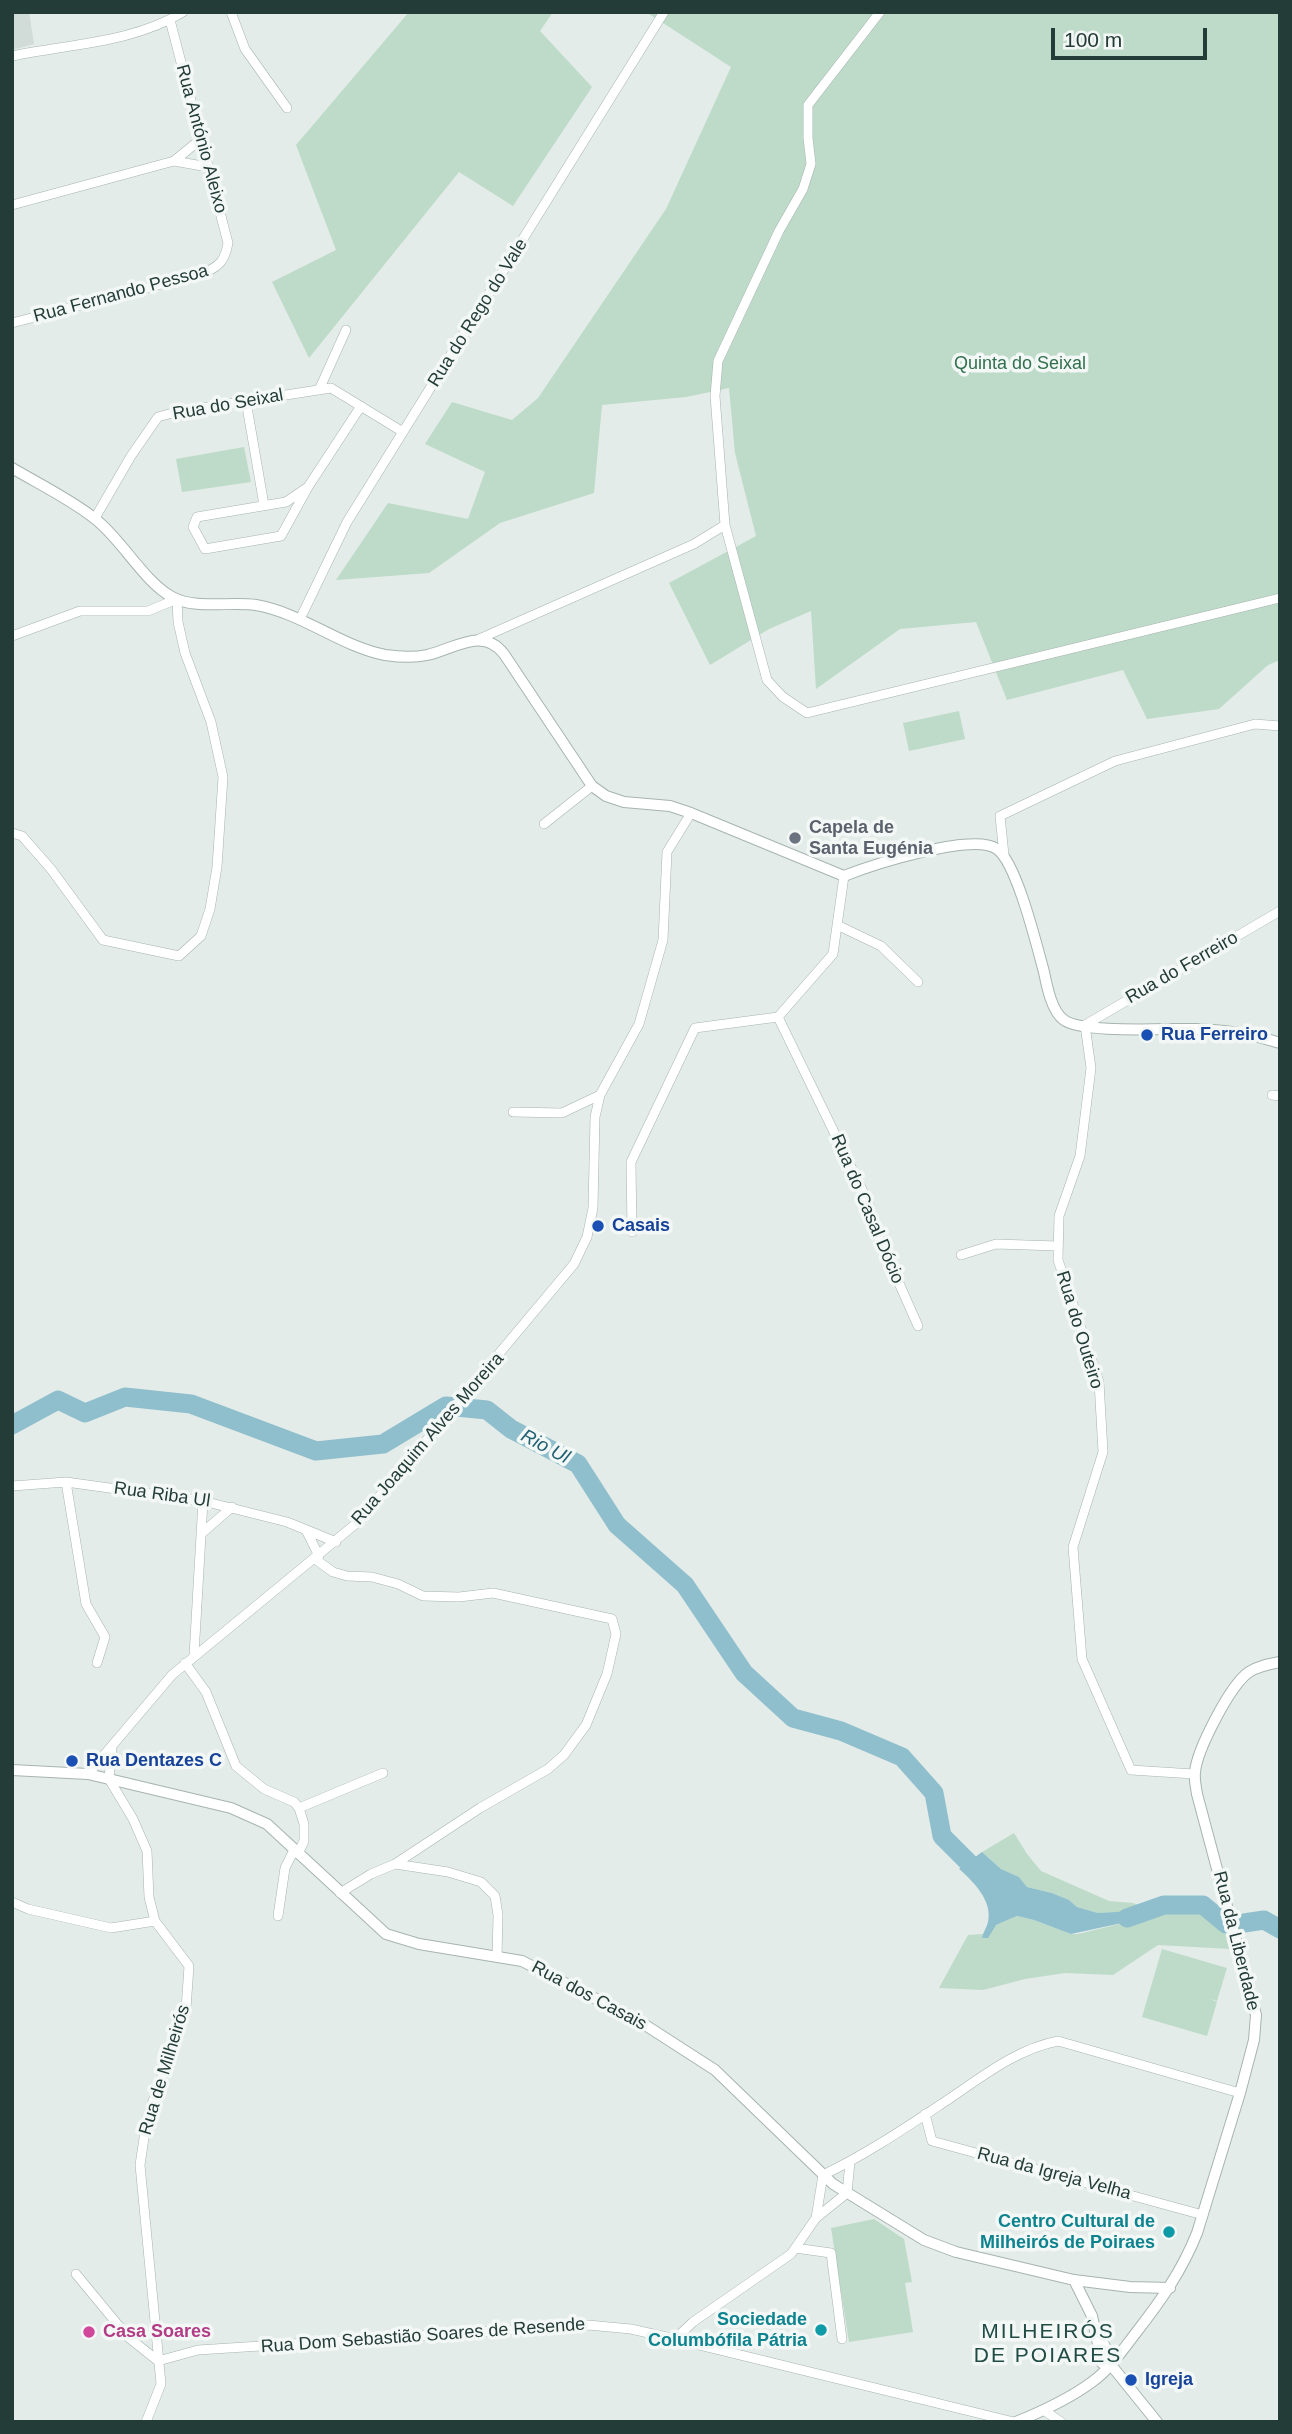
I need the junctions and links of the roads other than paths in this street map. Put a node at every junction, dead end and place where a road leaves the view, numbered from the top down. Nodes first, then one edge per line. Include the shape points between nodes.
1 (183, 12) edge
2 (232, 12) edge
3 (664, 12) edge
4 (880, 12) edge
5 (170, 20) junction
6 (12, 56) edge
7 (287, 108) dead end
8 (201, 139) junction
9 (174, 162) junction
10 (208, 167) junction
11 (12, 205) edge
12 (225, 258) joint
13 (12, 323) edge
14 (346, 330) dead end
15 (319, 390) junction
16 (246, 401) junction
17 (362, 406) junction
18 (403, 432) junction
19 (12, 468) edge
20 (308, 487) junction
21 (264, 505) junction
22 (95, 518) junction
23 (725, 525) junction
24 (1280, 598) edge
25 (177, 599) junction
26 (300, 619) junction
27 (12, 636) edge
28 (479, 639) junction
29 (1280, 726) edge
30 (592, 786) junction
31 (691, 813) junction
32 (544, 824) dead end
33 (12, 833) edge
34 (1004, 855) junction
35 (844, 876) junction
36 (1280, 911) edge
37 (837, 925) junction
38 (918, 982) dead end
39 (778, 1017) junction
40 (1085, 1026) junction
41 (1280, 1043) edge
42 (600, 1095) junction
43 (513, 1112) dead end
44 (632, 1232) dead end
45 (1058, 1245) junction
46 (961, 1255) dead end
47 (918, 1325) dead end
48 (66, 1482) junction
49 (12, 1486) edge
50 (203, 1501) junction
51 (232, 1507) junction
52 (307, 1532) junction
53 (202, 1533) junction
54 (336, 1542) junction
55 (317, 1557) junction
56 (194, 1655) junction
57 (97, 1662) dead end
58 (1280, 1662) edge
59 (185, 1663) junction
60 (112, 1746) junction
61 (12, 1770) edge
62 (383, 1773) dead end
63 (88, 1774) junction
64 (1194, 1774) junction
65 (109, 1779) junction
66 (299, 1808) junction
67 (296, 1852) junction
68 (395, 1864) junction
69 (340, 1893) junction
70 (12, 1902) edge
71 (278, 1916) dead end
72 (155, 1921) junction
73 (497, 1957) junction
74 (1240, 2093) junction
75 (925, 2114) junction
76 (850, 2162) junction
77 (823, 2175) junction
78 (847, 2193) junction
79 (1203, 2215) junction
80 (816, 2218) junction
81 (795, 2248) junction
82 (76, 2274) dead end
83 (1074, 2280) junction
84 (1170, 2288) junction
85 (675, 2339) junction
86 (842, 2339) dead end
87 (158, 2361) junction
88 (1111, 2365) junction
89 (1045, 2411) junction
90 (146, 2422) edge
91 (1015, 2422) edge
92 (1061, 2422) edge
93 (1157, 2422) edge

1 - 5 street
2 - 7 street via 246,49
3 - 18 street, Rua do Rego do Vale
4 - 23 street via 808,105 811,164 803,189 718,361 715,396
5 - 6 street via 119,37
5 - 8 street, Rua António Aleixo
8 - 9 street
8 - 10 street, Rua António Aleixo
9 - 10 street
9 - 11 street
10 - 12 street, Rua António Aleixo via 228,243
12 - 13 street, Rua Fernando Pessoa via 204,273
14 - 15 street
15 - 16 street, Rua do Seixal
15 - 17 street, Rua do Seixal via 331,388
16 - 21 street
16 - 22 street, Rua do Seixal via 158,418
17 - 18 street, Rua do Seixal
17 - 20 street
18 - 26 street, Rua do Rego do Vale via 341,532
19 - 22 street
20 - 21 street via 286,502
20 - 21 street via 281,536 205,549 193,527 197,517
22 - 25 street
23 - 24 street via 767,680 807,713
23 - 28 street via 694,544
25 - 26 street via 258,606
25 - 27 street via 148,611 80,611
25 - 33 street via 185,653 211,722 223,777 217,867 201,936 179,956 103,940 51,869 22,836
26 - 28 street via 369,650 398,657 428,655
28 - 30 street via 492,642 505,653
29 - 34 street via 1255,724 1115,761 1000,816
30 - 31 street via 615,799
30 - 32 street
31 - 35 street
31 - 42 street, Rua Joaquim Alves Moreira via 667,852 663,940 639,1024
34 - 35 street via 990,845 970,843 875,863
34 - 40 street via 1026,905 1058,1012 1069,1023
35 - 37 street
36 - 40 street, Rua do Ferreiro
37 - 38 street via 881,946
37 - 39 street via 833,954
39 - 44 street via 695,1028 631,1161
39 - 47 street, Rua do Casal Dócio via 869,1204 871,1220
40 - 41 street via 1221,1031
40 - 45 street, Rua do Outeiro via 1091,1068 1080,1156 1059,1216
42 - 43 street via 562,1113
42 - 54 street, Rua Joaquim Alves Moreira via 595,1117 593,1208 587,1237 574,1264 441,1426
45 - 46 street via 996,1244
45 - 64 street, Rua do Outeiro via 1058,1260 1099,1382 1103,1452 1073,1547 1082,1659 1131,1770
48 - 49 street, Rua Riba Ul
48 - 50 street, Rua Riba Ul
48 - 57 street via 86,1604 105,1637
50 - 51 street, Rua Riba Ul
50 - 53 street
51 - 52 street, Rua Riba Ul
51 - 53 street
52 - 54 street, Rua Riba Ul
52 - 55 street
53 - 56 street
54 - 55 street, Rua Joaquim Alves Moreira
55 - 56 street, Rua Joaquim Alves Moreira
55 - 68 street via 333,1572 372,1577 423,1596 494,1593 591,1613 612,1619 616,1634 607,1674 586,1725 564,1755
56 - 59 street, Rua Joaquim Alves Moreira
58 - 64 street via 1263,1665 1237,1683
59 - 60 street, Rua Joaquim Alves Moreira
59 - 66 street via 206,1692 236,1766 264,1789
60 - 63 street, Rua Joaquim Alves Moreira
60 - 65 street
61 - 63 street, Rua dos Casais
62 - 66 street
63 - 65 street, Rua dos Casais
64 - 74 street, Rua da Liberdade via 1256,2015
65 - 67 street, Rua dos Casais via 231,1808 267,1825
65 - 72 street, Rua de Milheirós via 147,1851
66 - 67 street via 304,1841
67 - 69 street, Rua dos Casais
67 - 71 street via 285,1868
68 - 69 street
68 - 73 street via 481,1882 495,1896
69 - 73 street, Rua dos Casais via 386,1934
70 - 72 street via 111,1928
72 - 87 street, Rua de Milheirós via 189,1966 186,2009 147,2118 140,2165
73 - 77 street, Rua dos Casais via 522,1961 639,2021 715,2070
74 - 75 street via 1058,2041 1035,2046 989,2071
74 - 79 street, Rua da Liberdade
75 - 76 street
75 - 79 street, Rua da Igreja Velha via 932,2141
76 - 77 street
76 - 78 street
77 - 78 street, Rua dos Casais
77 - 80 street
78 - 80 street
78 - 83 street, Rua dos Casais via 924,2240
79 - 84 street, Rua da Liberdade
80 - 81 street
81 - 85 street
81 - 86 street via 831,2253
82 - 87 street via 128,2337
83 - 84 street, Rua dos Casais
83 - 88 street
84 - 88 street, Rua da Liberdade
85 - 87 street, Rua Dom Sebastião Soares de Resende via 588,2325 198,2350
85 - 91 street, Rua Dom Sebastião Soares de Resende
87 - 90 street, Rua de Milheirós via 161,2384
88 - 89 street, Rua da Liberdade
88 - 93 street
89 - 91 street, Rua da Liberdade
89 - 92 street

